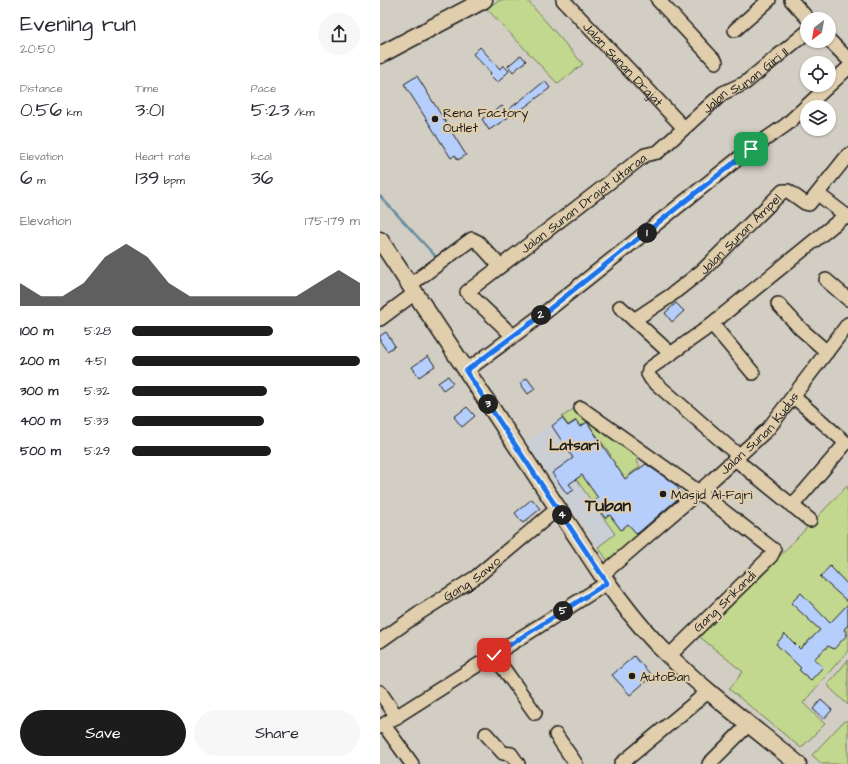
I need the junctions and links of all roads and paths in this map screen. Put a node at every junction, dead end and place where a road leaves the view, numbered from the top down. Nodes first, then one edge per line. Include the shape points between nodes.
1 (484, 0) edge
2 (563, 0) edge
3 (658, 0) edge
4 (769, 0) edge
5 (795, 1) edge
6 (803, 12) edge
7 (735, 30) dead end
8 (800, 38) edge
9 (836, 47) edge
10 (380, 55) edge
11 (848, 59) edge
12 (716, 62) dead end
13 (848, 68) edge
14 (684, 128) junction
15 (848, 155) edge
16 (818, 194) junction
17 (847, 216) edge
18 (380, 240) edge
19 (500, 266) junction
20 (826, 280) dead end
21 (412, 289) junction
22 (848, 299) edge
23 (778, 304) dead end
24 (620, 307) dead end
25 (380, 319) edge
26 (634, 320) junction
27 (712, 324) junction
28 (848, 324) edge
29 (513, 336) junction
30 (827, 352) junction
31 (671, 354) junction
32 (466, 371) junction
33 (753, 373) dead end
34 (794, 397) junction
35 (581, 408) dead end
36 (847, 442) edge
37 (737, 458) junction
38 (699, 492) junction
39 (792, 506) junction
40 (557, 509) junction
41 (810, 520) dead end
42 (604, 579) junction
43 (380, 641) edge
44 (494, 655) junction
45 (669, 656) junction
46 (709, 691) junction
47 (380, 692) edge
48 (535, 713) dead end
49 (397, 717) junction
50 (749, 724) junction
51 (382, 726) edge
52 (486, 734) dead end
53 (556, 735) dead end
54 (412, 764) edge
55 (518, 764) edge
56 (576, 764) edge
57 (621, 764) edge
58 (709, 764) edge
59 (798, 764) edge

1 - 10 main road
2 - 14 street, Jalan Sunan Drajat
3 - 12 street
4 - 7 street
5 - 6 street
8 - 14 street, Jalan Sunan Giri II via 745,83 723,93
9 - 11 street
13 - 29 street via 786,124 744,154 670,215
14 - 19 street, Jalan Sunan Drajat Utaraa via 658,152 646,155
15 - 16 street, Jalan Sunan Ampel
16 - 17 street
16 - 26 street, Jalan Sunan Ampel via 808,204 788,191 783,191 729,247 679,289
17 - 27 street
18 - 21 main road
19 - 21 street via 474,239 440,262
19 - 29 street, Jalan Sunan Drajat Utaraa via 467,292
20 - 22 street
21 - 25 street
21 - 32 main road
23 - 30 street
24 - 26 street
26 - 31 street
27 - 31 street
27 - 33 street
28 - 30 street, Jalan Sunan Kudus
29 - 32 street
30 - 34 street, Jalan Sunan Kudus
31 - 37 street via 650,368 650,377
32 - 40 main road
34 - 36 street
34 - 37 street, Jalan Sunan Kudus via 772,425
35 - 38 street
36 - 39 street
37 - 38 street, Jalan Sunan Kudus
37 - 39 street
38 - 42 street, Jalan Sunan Kudus
38 - 45 street, Gang Srikandi via 770,546 774,552
39 - 41 street
40 - 42 main road
40 - 43 street, Gang Sawo via 476,577
42 - 44 street, Jalan Sunan Kudus
42 - 45 main road
44 - 48 street
44 - 49 street, Jalan Sunan Kudus
45 - 46 main road
46 - 50 main road
46 - 57 street
47 - 49 street
49 - 51 street, Jalan Sunan Kudus
50 - 58 street
50 - 59 main road
51 - 54 street
52 - 55 street via 503,753 511,754
53 - 56 street

